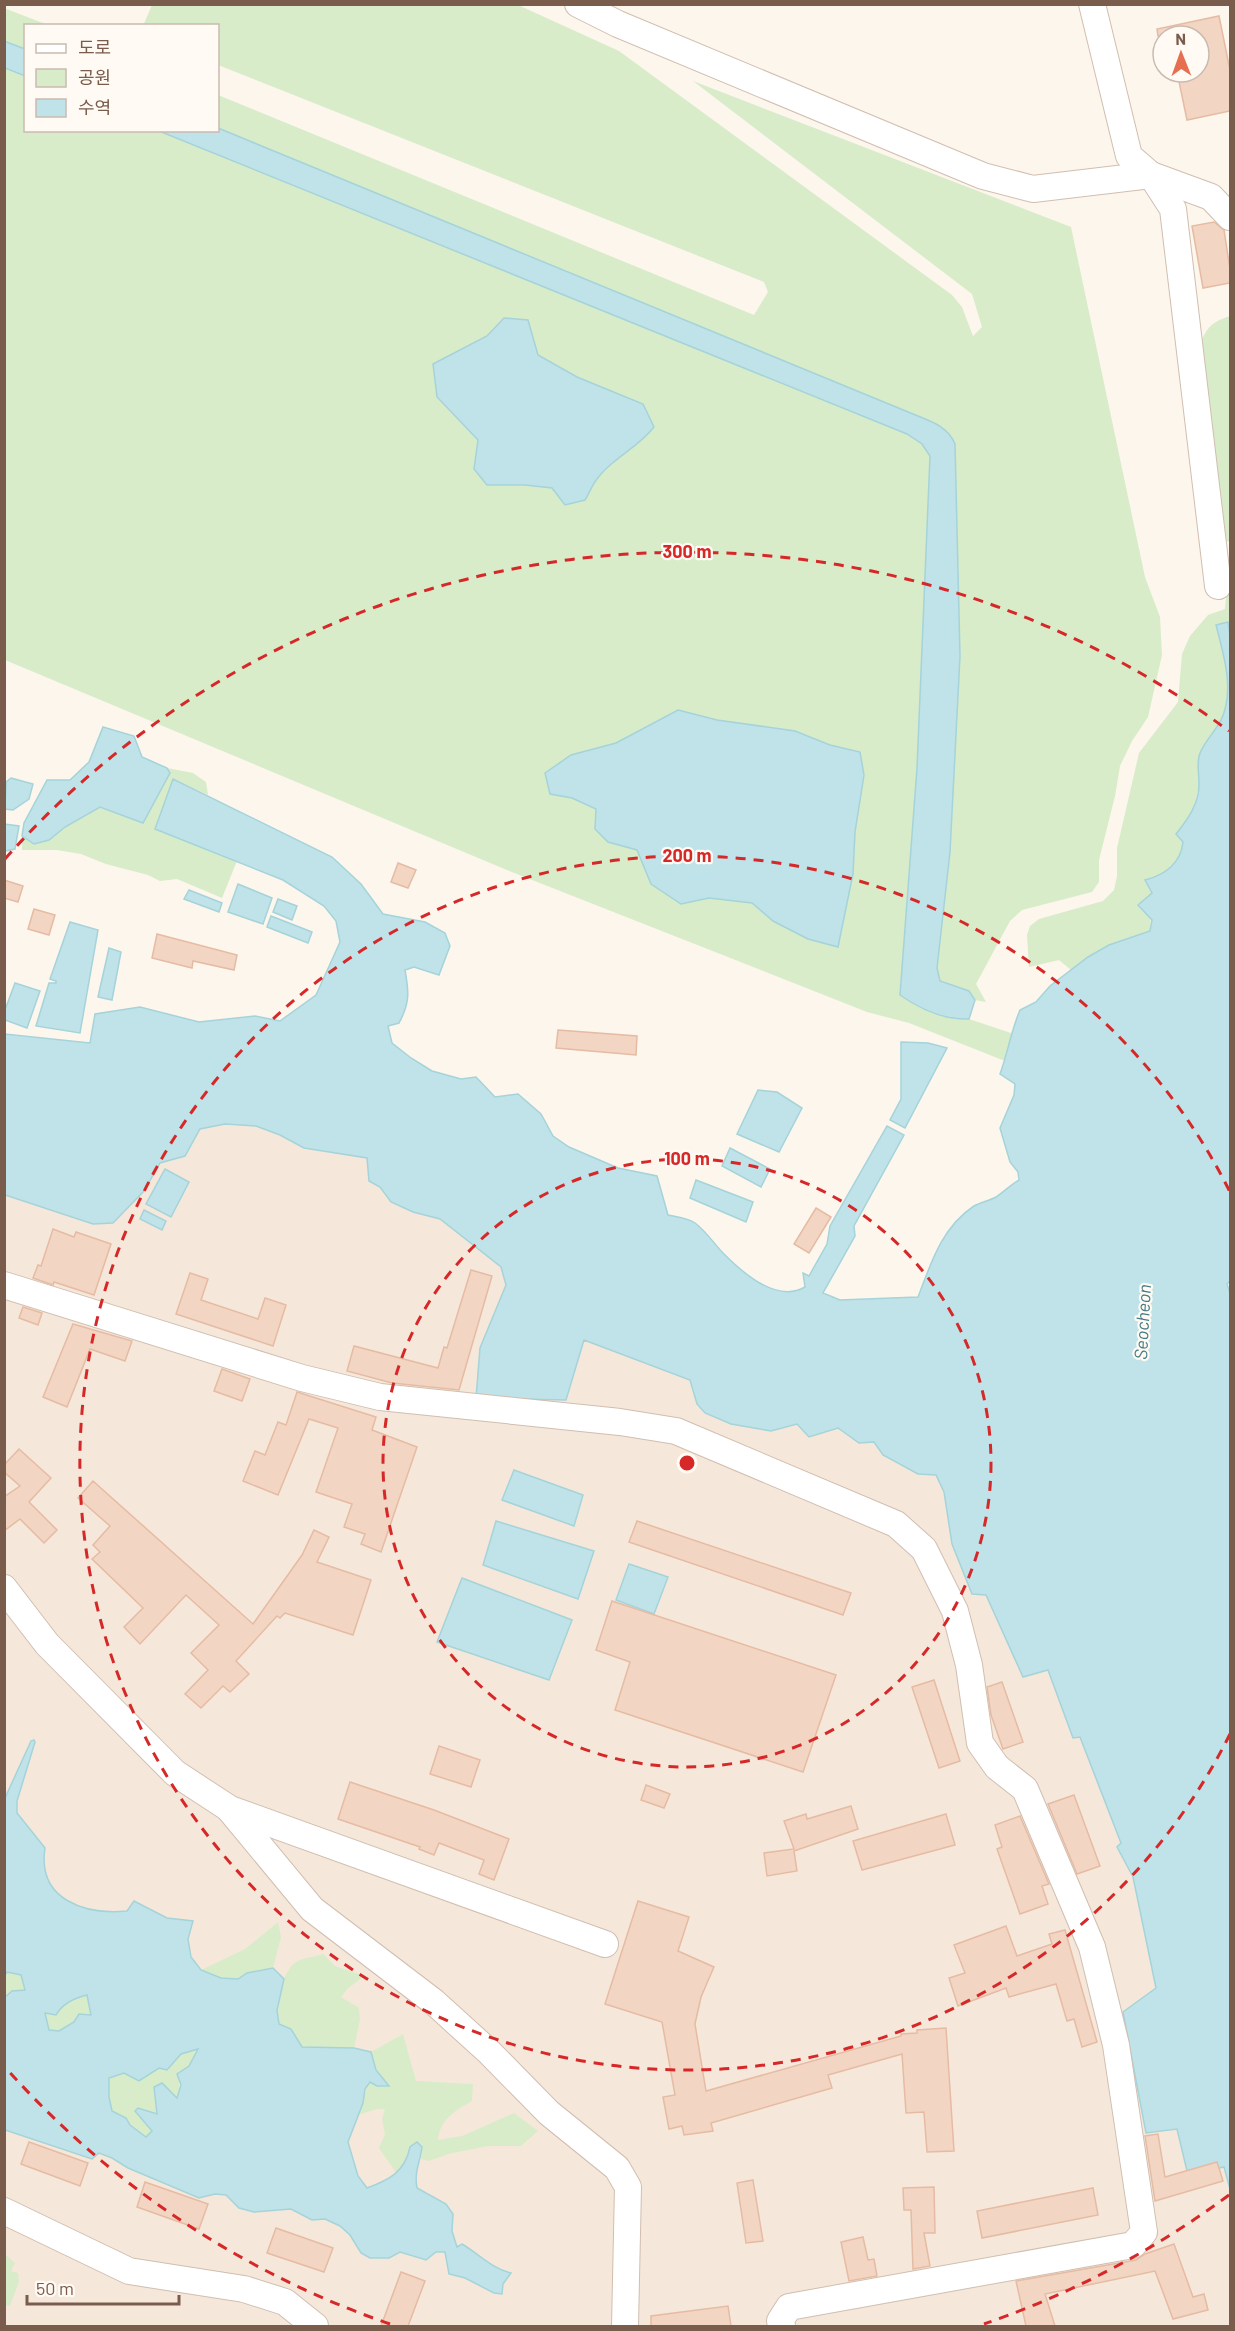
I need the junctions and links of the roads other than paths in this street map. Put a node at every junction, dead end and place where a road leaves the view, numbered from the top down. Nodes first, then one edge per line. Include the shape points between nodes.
1 (578, 4) edge
2 (1092, 4) edge
3 (1151, 175) junction
4 (1230, 217) edge
5 (1218, 586) dead end
6 (4, 1285) edge
7 (4, 1588) edge
8 (230, 1809) junction
9 (605, 1944) dead end
10 (4, 2211) edge
11 (315, 2326) edge
12 (625, 2326) edge
13 (782, 2326) edge

1 - 3 street via 983,176 1033,189
2 - 3 street via 1129,156
3 - 4 street via 1210,196
3 - 5 street via 1173,209
6 - 13 street via 302,1378 380,1397 676,1431 896,1524 924,1549 956,1611 969,1665 980,1743 998,1767 1024,1789 1092,1947 1116,2045 1144,2232 1132,2245 789,2307 780,2322
7 - 8 street via 47,1644 175,1773
8 - 9 street
8 - 12 street via 312,1909 434,2002 549,2113 617,2168 628,2187
10 - 11 street via 129,2271 244,2289 285,2302

